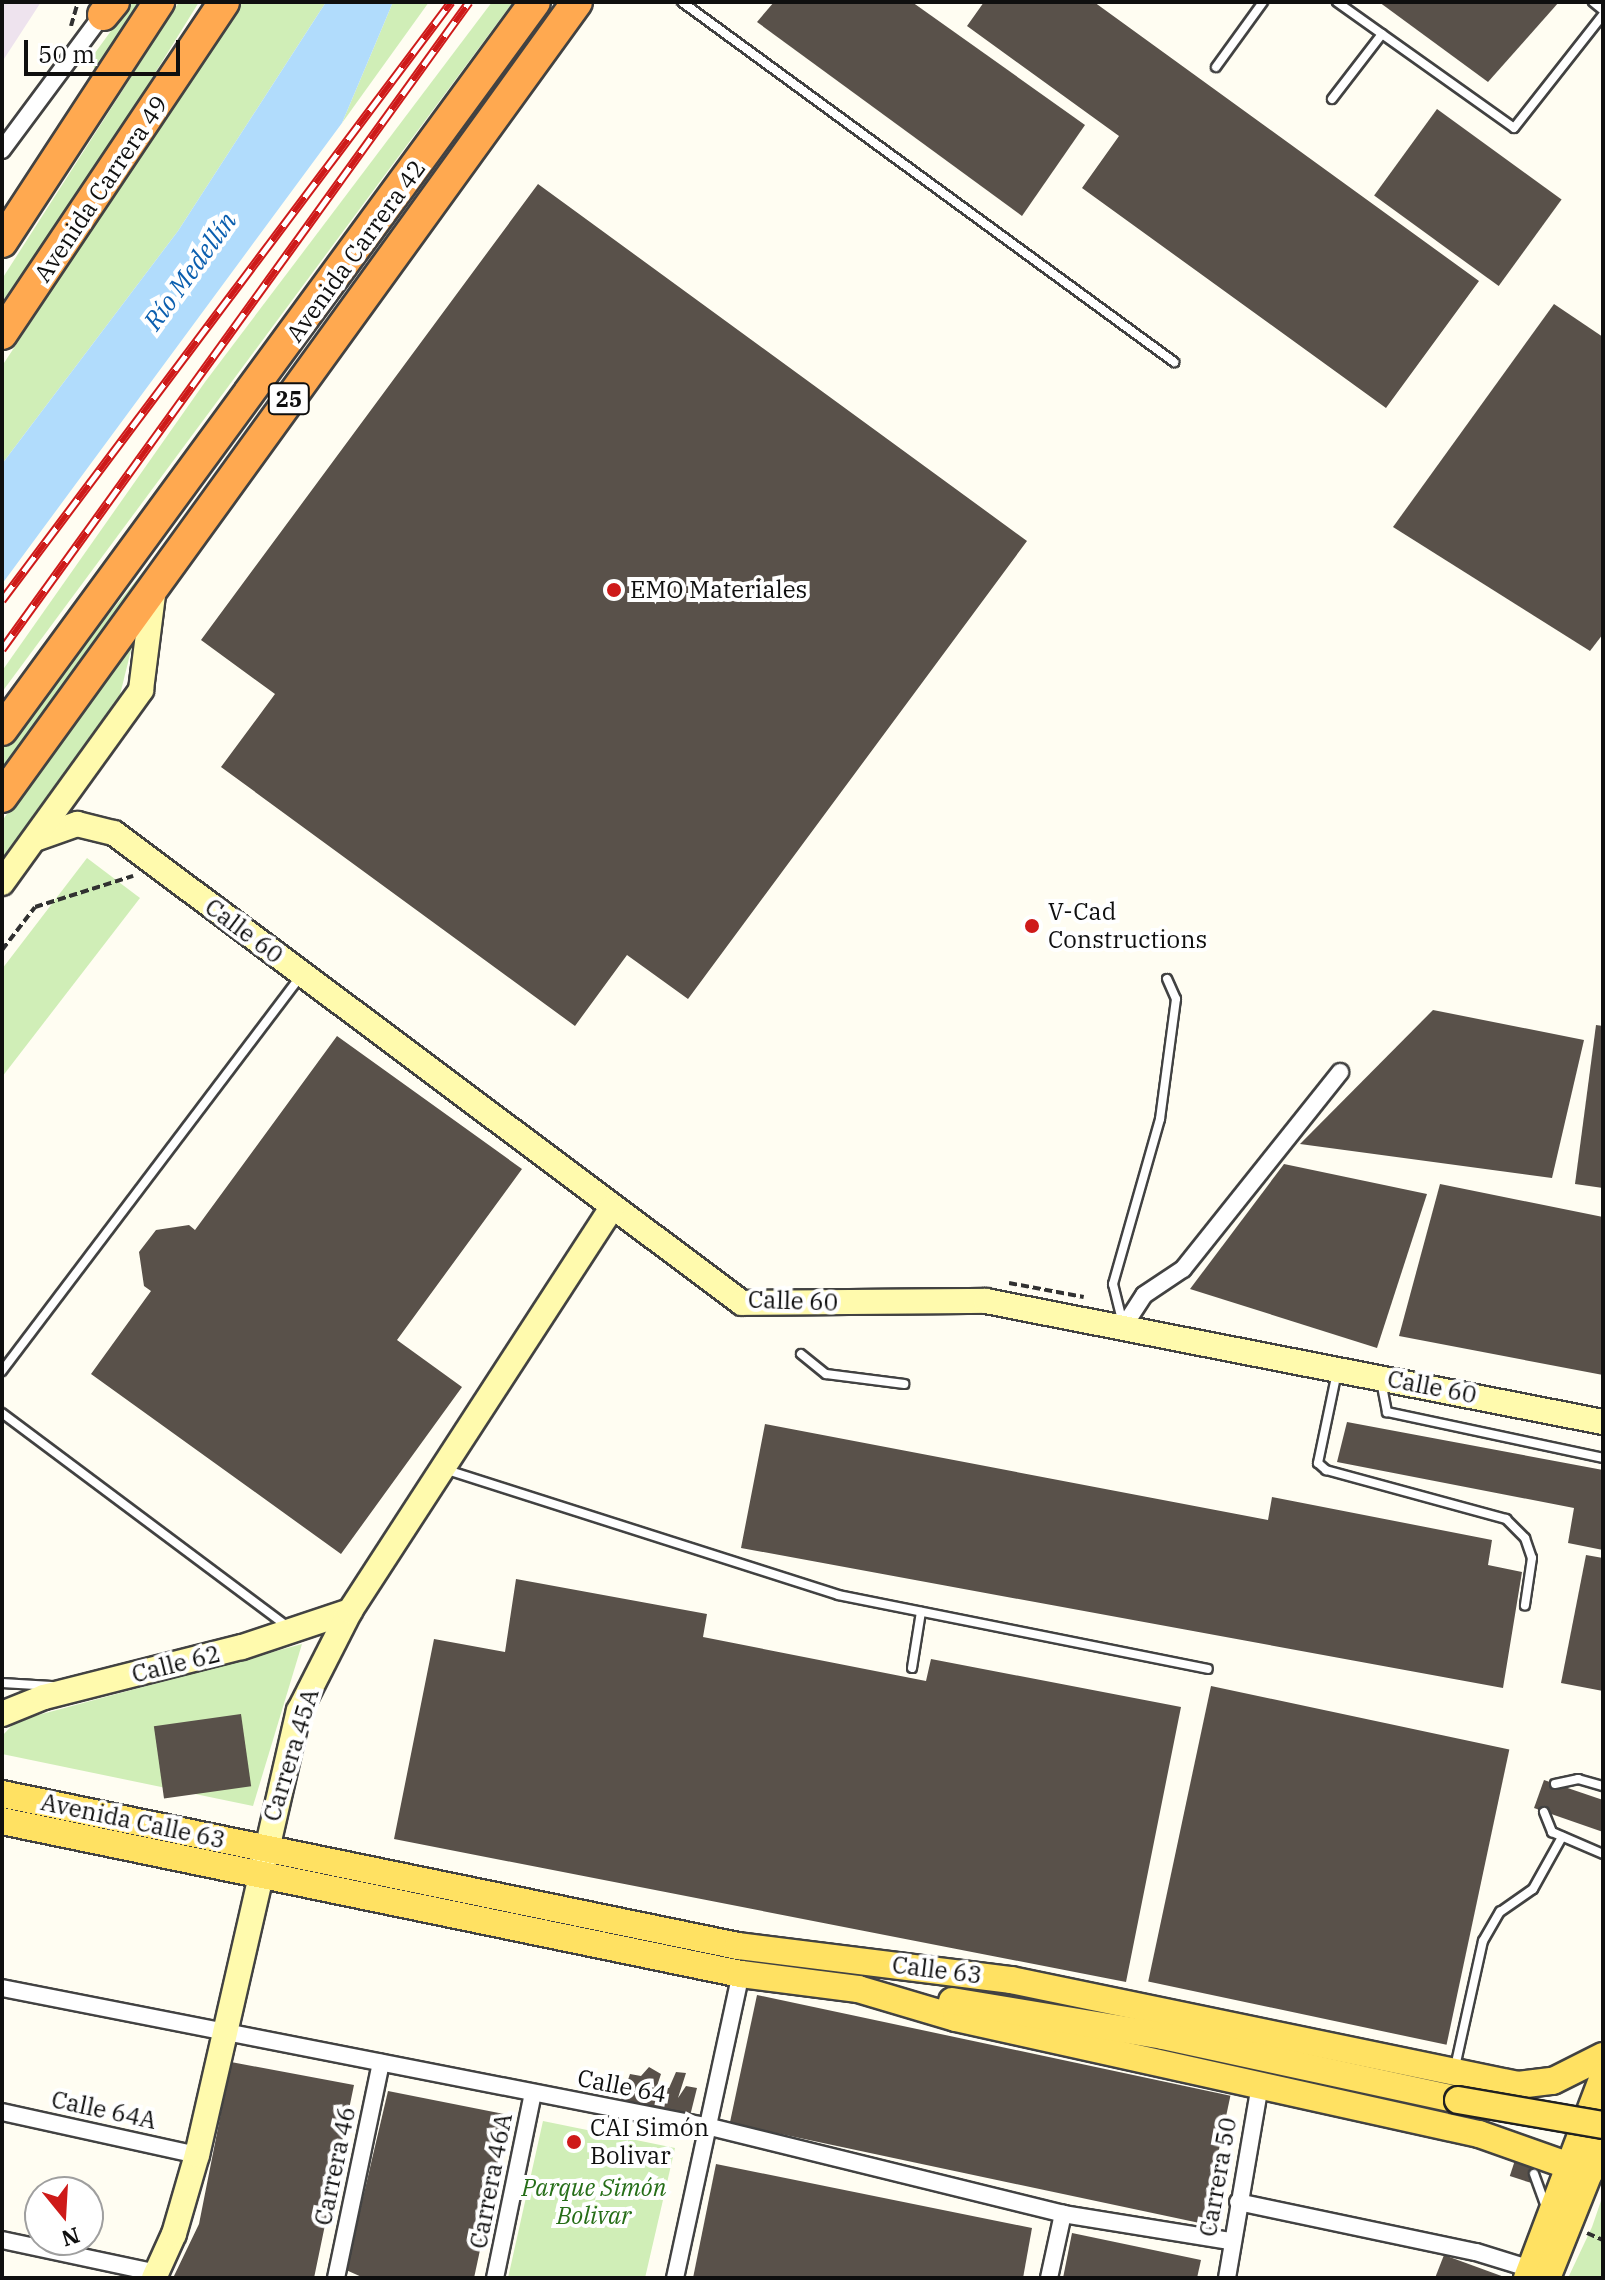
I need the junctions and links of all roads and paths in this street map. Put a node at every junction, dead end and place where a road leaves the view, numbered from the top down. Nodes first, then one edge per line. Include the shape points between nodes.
1 (159, 2) edge
2 (224, 2) edge
3 (535, 2) edge
4 (577, 2) edge
5 (682, 2) edge
6 (1263, 2) edge
7 (1337, 2) edge
8 (1593, 2) edge
9 (101, 5) edge
10 (1603, 12) edge
11 (69, 18) dead end
12 (556, 31) junction
13 (1382, 34) junction
14 (1216, 67) dead end
15 (469, 93) junction
16 (1332, 99) dead end
17 (2, 149) edge
18 (2, 242) edge
19 (2, 334) edge
20 (1174, 362) dead end
21 (154, 587) junction
22 (2, 730) edge
23 (2, 797) edge
24 (35, 839) junction
25 (159, 867) junction
26 (2, 883) edge
27 (2, 950) edge
28 (301, 974) junction
29 (1167, 979) dead end
30 (1340, 1072) dead end
31 (612, 1208) junction
32 (996, 1289) dead end
33 (1122, 1319) junction
34 (801, 1354) dead end
35 (1338, 1368) junction
36 (2, 1371) edge
37 (1381, 1377) junction
38 (904, 1384) dead end
39 (2, 1413) edge
40 (1603, 1422) edge
41 (1603, 1458) edge
42 (443, 1469) junction
43 (1525, 1605) dead end
44 (350, 1611) junction
45 (921, 1612) junction
46 (294, 1632) junction
47 (912, 1668) dead end
48 (1208, 1669) dead end
49 (2, 1683) edge
50 (80, 1687) junction
51 (2, 1714) edge
52 (1555, 1784) dead end
53 (1603, 1786) edge
54 (2, 1794) edge
55 (1544, 1812) dead end
56 (2, 1821) edge
57 (1562, 1837) junction
58 (1603, 1854) edge
59 (261, 1861) junction
60 (741, 1974) junction
61 (2, 1988) edge
62 (858, 1989) junction
63 (223, 2032) junction
64 (1603, 2056) edge
65 (381, 2063) junction
66 (1454, 2069) junction
67 (1603, 2077) edge
68 (1260, 2085) junction
69 (1518, 2085) junction
70 (533, 2093) junction
71 (2, 2112) edge
72 (1439, 2125) junction
73 (1603, 2125) edge
74 (710, 2127) junction
75 (1603, 2138) edge
76 (1510, 2147) junction
77 (197, 2155) junction
78 (1579, 2169) junction
79 (1534, 2174) dead end
80 (1238, 2202) junction
81 (1063, 2214) junction
82 (1549, 2220) junction
83 (2, 2240) edge
84 (1230, 2241) junction
85 (1535, 2275) edge
86 (155, 2276) edge
87 (338, 2277) edge
88 (495, 2278) edge
89 (675, 2278) edge
90 (1049, 2278) edge
91 (1227, 2278) edge

1 - 18 highway
2 - 19 highway, Avenida Carrera 49
3 - 15 highway, Avenida Carrera 42 / 25
4 - 12 highway, Avenida Carrera 42 / 25
5 - 20 lane
6 - 14 lane
7 - 13 lane
8 - 10 lane
9 - 11 path
9 - 17 street
10 - 13 lane via 1514,128
12 - 15 highway
12 - 21 highway, Avenida Carrera 42 / 25
13 - 16 lane
15 - 22 highway, Avenida Carrera 42 / 25
21 - 23 highway, Avenida Carrera 42 / 25
21 - 24 street, Avenida Carrera 42 via 141,690
24 - 25 street, Calle 60 via 58,828 95,826
24 - 26 street, Avenida Carrera 42
25 - 27 path via 35,907
25 - 28 street, Calle 60
28 - 31 street, Calle 60
28 - 36 lane
29 - 33 lane via 1176,999 1160,1119 1113,1284
30 - 33 street via 1183,1269 1144,1295
31 - 33 street, Calle 60 via 742,1303 986,1301
31 - 42 street, Carrera 45A
32 - 33 path via 1016,1280 1080,1293
33 - 35 street, Calle 60
34 - 38 lane via 826,1374
35 - 37 street, Calle 60
35 - 43 lane via 1318,1463 1326,1470 1506,1519 1525,1538 1532,1558
37 - 40 street, Calle 60
37 - 41 lane via 1387,1412
39 - 46 lane
42 - 44 street, Carrera 45A
42 - 45 lane via 727,1564
44 - 46 street, Calle 62
44 - 59 street, Carrera 45A via 299,1711
45 - 47 lane
45 - 48 lane
46 - 50 street, Calle 62
49 - 50 lane
50 - 51 street, Calle 62
52 - 53 lane via 1578,1779
54 - 59 main road, Avenida Calle 63
55 - 57 lane via 1552,1832
56 - 59 main road, Avenida Calle 63
57 - 58 lane
57 - 66 lane via 1533,1889 1500,1912 1483,1941
59 - 60 main road, Calle 63
59 - 63 street, Carrera 45A
59 - 66 main road, Calle 63 via 738,1946 1011,1980
60 - 62 main road, Calle 63
60 - 74 street
61 - 63 street, Calle 64
62 - 68 main road, Calle 63 via 956,2018
62 - 73 main road, bridge via 1078,2020 1527,2115
63 - 65 street, Calle 64
63 - 77 street, Carrera 45A
64 - 69 main road, Calle 63 via 1553,2081
65 - 70 street, Calle 64
65 - 87 street, Carrera 46
66 - 69 main road, Calle 63
66 - 72 main road via 1464,2097 1455,2117
67 - 78 main road
68 - 72 main road, Calle 63
68 - 80 street, Carrera 50
69 - 76 main road via 1493,2100 1486,2114
70 - 74 street, Calle 64
70 - 88 street, Carrera 46A
71 - 77 street, Calle 64A
72 - 76 main road, Calle 63
74 - 81 street, Calle 64
74 - 89 street
75 - 78 main road
76 - 78 main road, Calle 63
77 - 86 street, Carrera 45A
78 - 82 main road
78 - 85 main road
79 - 82 lane
80 - 84 street, Carrera 50
80 - 85 street via 1476,2252
81 - 84 street, Calle 64
81 - 90 street
82 - 85 main road
83 - 86 street
84 - 91 street, Carrera 50

